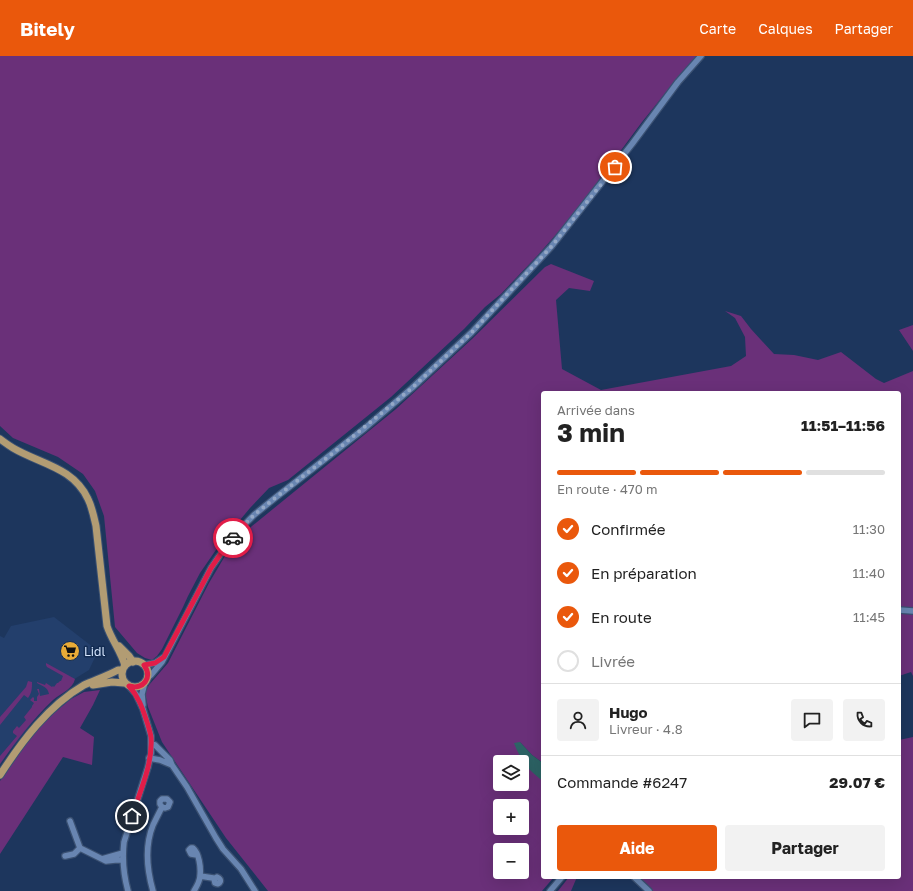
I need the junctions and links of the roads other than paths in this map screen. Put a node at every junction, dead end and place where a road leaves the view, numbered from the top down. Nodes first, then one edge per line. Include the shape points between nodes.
1 (701, 56) edge
2 (0, 439) edge
3 (901, 610) edge
4 (913, 611) edge
5 (116, 644) junction
6 (164, 657) junction
7 (133, 662) junction
8 (144, 665) junction
9 (124, 668) junction
10 (146, 680) junction
11 (127, 685) junction
12 (76, 691) junction
13 (143, 709) junction
14 (151, 744) junction
15 (150, 758) junction
16 (172, 765) junction
17 (0, 775) edge
18 (162, 807) dead end
19 (70, 821) dead end
20 (80, 848) junction
21 (123, 853) junction
22 (197, 855) dead end
23 (65, 856) dead end
24 (102, 859) junction
25 (122, 860) junction
26 (200, 876) junction
27 (214, 879) dead end
28 (560, 879) edge
29 (636, 879) edge
30 (128, 891) edge
31 (153, 891) edge
32 (194, 891) edge
33 (255, 891) edge
34 (550, 891) edge
35 (648, 891) edge

1 - 6 street via 678,82 551,247 472,332 412,388 254,515 238,531 211,568
2 - 5 main road via 13,448 63,471 74,479 89,499 96,526 107,626
3 - 4 street
5 - 7 main road
5 - 9 main road via 123,658
6 - 8 street via 155,663
6 - 10 street
7 - 8 main road
7 - 9 main road
8 - 10 main road via 147,672
9 - 11 main road via 122,676
9 - 12 main road
10 - 11 main road via 138,687
10 - 13 street via 142,694
11 - 12 main road via 112,682
11 - 13 street via 136,694
12 - 17 main road via 51,710 16,751
13 - 14 street
14 - 15 street
14 - 16 street via 170,760
15 - 16 street
15 - 21 street
16 - 33 street via 223,849 241,869
18 - 31 street via 153,825 148,852
19 - 20 street
20 - 23 street via 74,854
20 - 24 street
21 - 24 street
21 - 25 street
22 - 26 street
24 - 25 street
25 - 30 street
26 - 27 street
26 - 32 street
28 - 34 street
29 - 35 street

